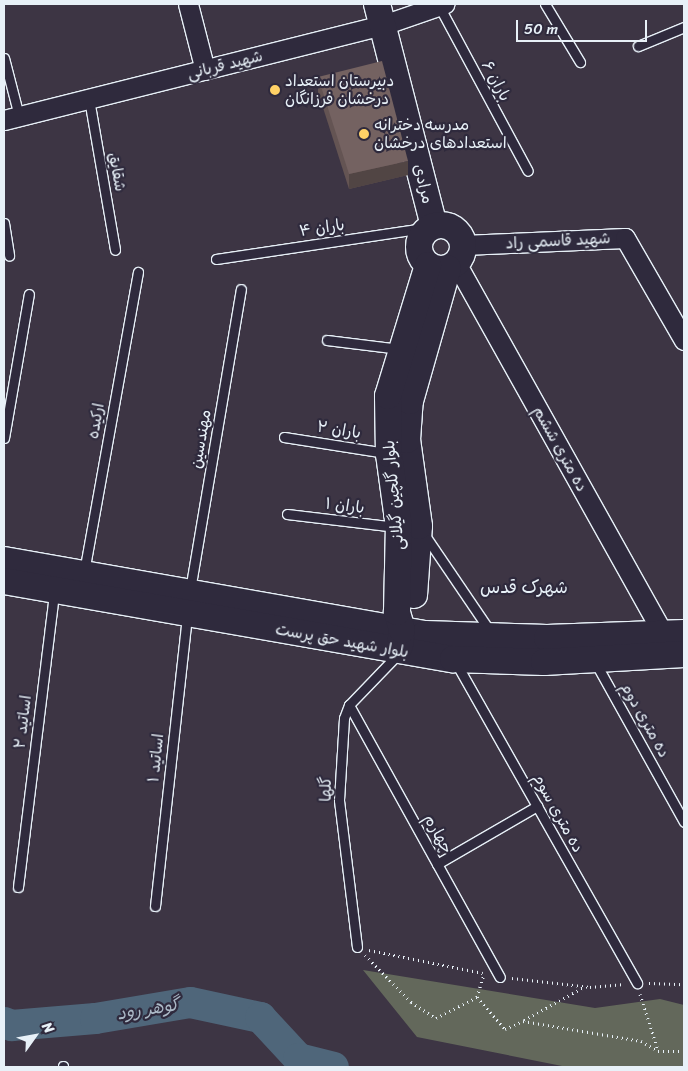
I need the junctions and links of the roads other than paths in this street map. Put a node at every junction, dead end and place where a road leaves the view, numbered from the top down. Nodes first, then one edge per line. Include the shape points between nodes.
1 (188, 4) edge
2 (544, 4) edge
3 (441, 5) edge
4 (380, 15) edge
5 (684, 27) edge
6 (638, 46) dead end
7 (4, 58) edge
8 (580, 62) dead end
9 (205, 70) junction
10 (89, 99) junction
11 (12, 118) edge
12 (528, 171) dead end
13 (4, 223) edge
14 (434, 226) junction
15 (116, 250) dead end
16 (8, 256) dead end
17 (216, 258) dead end
18 (449, 260) junction
19 (138, 272) dead end
20 (241, 290) dead end
21 (29, 294) dead end
22 (327, 340) dead end
23 (684, 340) edge
24 (402, 349) junction
25 (284, 437) dead end
26 (4, 438) edge
27 (399, 454) junction
28 (287, 514) dead end
29 (409, 527) junction
30 (4, 560) edge
31 (84, 574) junction
32 (56, 580) junction
33 (4, 581) edge
34 (188, 604) junction
35 (674, 633) edge
36 (493, 636) junction
37 (401, 641) junction
38 (594, 648) junction
39 (684, 654) edge
40 (453, 659) junction
41 (349, 705) junction
42 (537, 806) junction
43 (684, 822) edge
44 (437, 864) junction
45 (18, 887) dead end
46 (155, 906) dead end
47 (357, 947) road end
48 (500, 977) road end
49 (637, 983) road end

1 - 9 street
2 - 8 lane
3 - 4 street, شهید قربانی
3 - 12 lane, باران ۶
4 - 9 street, شهید قربانی
4 - 14 street, مرادی
5 - 6 lane
7 - 11 lane
9 - 10 street, شهید قربانی
10 - 11 street, شهید قربانی
10 - 15 lane, شقایق
13 - 16 lane
14 - 17 lane, باران ۴
14 - 18 street via 447,226 458,233
14 - 18 street via 420,240 420,254
18 - 23 street, شهید قاسمی راد via 625,238
18 - 24 street, بلوار گلچین گیلانی
18 - 27 street, بلوار گلچین گیلانی via 410,401
18 - 35 street, ده متری ششم
19 - 31 lane, ارکیده
20 - 34 lane, مهندسین
21 - 26 lane
22 - 24 lane
24 - 27 street, بلوار گلچین گیلانی via 388,396
25 - 27 lane, باران ۲
27 - 29 street, بلوار گلچین گیلانی
28 - 29 lane, باران ۱
29 - 36 lane
29 - 37 street, بلوار گلچین گیلانی via 412,616
30 - 32 street, بلوار شهید حق پرست
31 - 32 street, بلوار شهید حق پرست
31 - 34 street, بلوار شهید حق پرست
32 - 33 street, بلوار شهید حق پرست
32 - 34 street, بلوار شهید حق پرست
32 - 45 lane, اساتید ۲
34 - 37 street, بلوار شهید حق پرست
34 - 46 lane, اساتید ۱
35 - 38 street, بلوار شهید حق پرست
36 - 37 street, بلوار شهید حق پرست
36 - 38 street, بلوار شهید حق پرست
37 - 40 street, بلوار شهید حق پرست
37 - 41 lane
38 - 39 street, بلوار شهید حق پرست
38 - 40 street, بلوار شهید حق پرست
38 - 43 lane, ده متری دوم
40 - 42 lane, ده متری سوم
41 - 44 lane, چهارم
41 - 47 lane, گلها via 344,718 339,800
42 - 44 lane
42 - 49 lane, ده متری سوم
44 - 48 lane, چهارم

